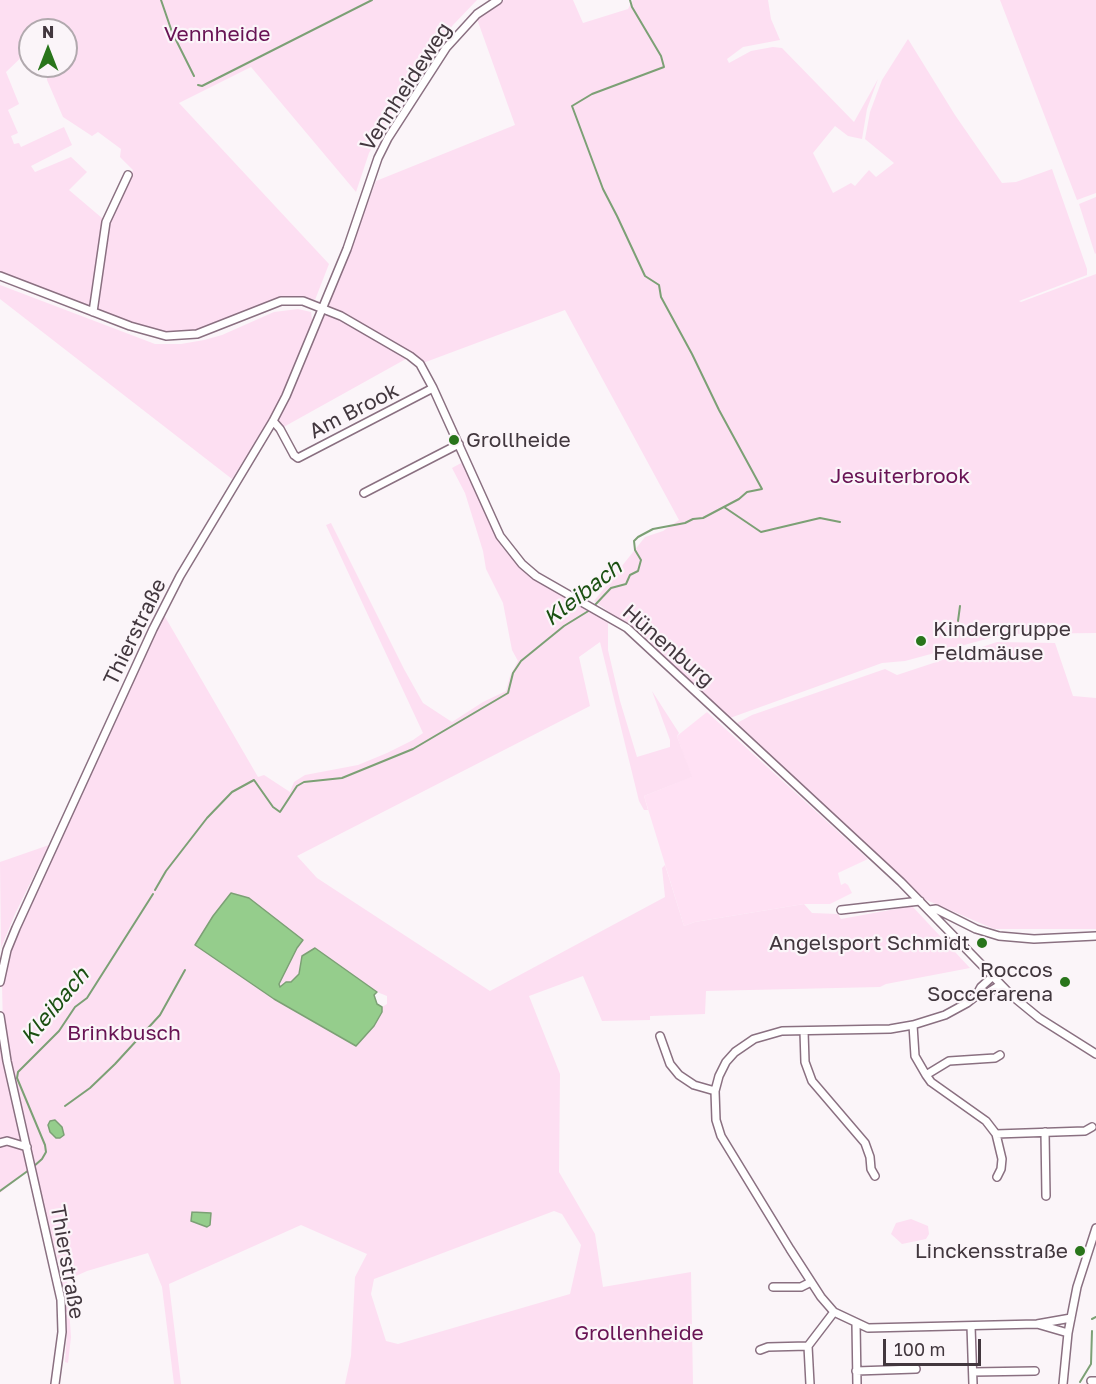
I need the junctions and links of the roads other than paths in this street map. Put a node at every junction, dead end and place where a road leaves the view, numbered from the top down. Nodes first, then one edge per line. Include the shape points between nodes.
1 (498, 0) edge
2 (128, 174) dead end
3 (0, 276) edge
4 (324, 308) junction
5 (93, 312) junction
6 (433, 388) junction
7 (273, 421) junction
8 (459, 444) junction
9 (364, 493) dead end
10 (920, 902) junction
11 (841, 910) dead end
12 (929, 910) junction
13 (1096, 936) edge
14 (992, 977) junction
15 (0, 982) edge
16 (1000, 985) junction
17 (976, 996) junction
18 (0, 1016) edge
19 (913, 1025) junction
20 (804, 1031) junction
21 (660, 1036) dead end
22 (1096, 1054) edge
23 (1000, 1055) dead end
24 (926, 1075) junction
25 (715, 1090) junction
26 (1092, 1127) dead end
27 (1045, 1132) junction
28 (996, 1134) junction
29 (0, 1143) edge
30 (27, 1147) junction
31 (875, 1176) dead end
32 (997, 1177) dead end
33 (1046, 1196) dead end
34 (1096, 1228) edge
35 (811, 1282) junction
36 (773, 1287) dead end
37 (834, 1312) junction
38 (1071, 1318) junction
39 (855, 1323) junction
40 (1037, 1324) junction
41 (971, 1326) junction
42 (1068, 1333) junction
43 (808, 1346) junction
44 (760, 1350) dead end
45 (916, 1369) dead end
46 (856, 1371) junction
47 (1035, 1371) dead end
48 (973, 1372) junction
49 (55, 1384) edge
50 (810, 1384) edge
51 (857, 1384) edge
52 (973, 1384) edge
53 (1063, 1384) edge

1 - 4 street, Vennheideweg via 477,14 446,48 388,138
2 - 5 street via 106,222
3 - 5 street, Hünenburg
4 - 5 street, Hünenburg via 303,301 281,301 215,328 179,336 151,334
4 - 6 street, Hünenburg via 420,364
4 - 7 street, Thierstraße
6 - 7 street, Am Brook via 298,458
6 - 8 street, Hünenburg
7 - 15 street, Thierstraße via 180,576 153,629 13,935
8 - 9 street
8 - 10 street, Hünenburg via 492,521 509,549 536,576 627,628
10 - 11 street
10 - 12 street, Hünenburg
12 - 13 street, Hünenburg via 936,909 999,936
12 - 14 street, Hünenburg
14 - 16 street, Hünenburg
14 - 17 street
16 - 17 street
16 - 22 street, Hünenburg via 1039,1018
17 - 19 street via 945,1015
18 - 30 street, Thierstraße
19 - 20 street
19 - 24 street via 915,1056
20 - 25 street via 769,1034 741,1047 726,1062
20 - 31 street via 805,1062 812,1081 865,1143
21 - 25 street via 670,1064 679,1075 694,1085
23 - 24 street via 949,1061
24 - 28 street via 986,1121
25 - 35 street via 721,1136
26 - 27 street via 1085,1131
27 - 28 street
27 - 33 street
28 - 32 street via 1002,1159
29 - 30 street via 7,1141
30 - 49 street, Thierstraße via 62,1309
34 - 38 street
35 - 36 street via 801,1287
35 - 37 street
37 - 39 street
37 - 43 street
38 - 40 street
38 - 42 street
39 - 41 street via 868,1328
39 - 46 street
40 - 41 street
40 - 42 street
41 - 48 street
42 - 53 street
43 - 44 street
43 - 50 street
45 - 46 street
46 - 51 street
47 - 48 street
48 - 52 street

